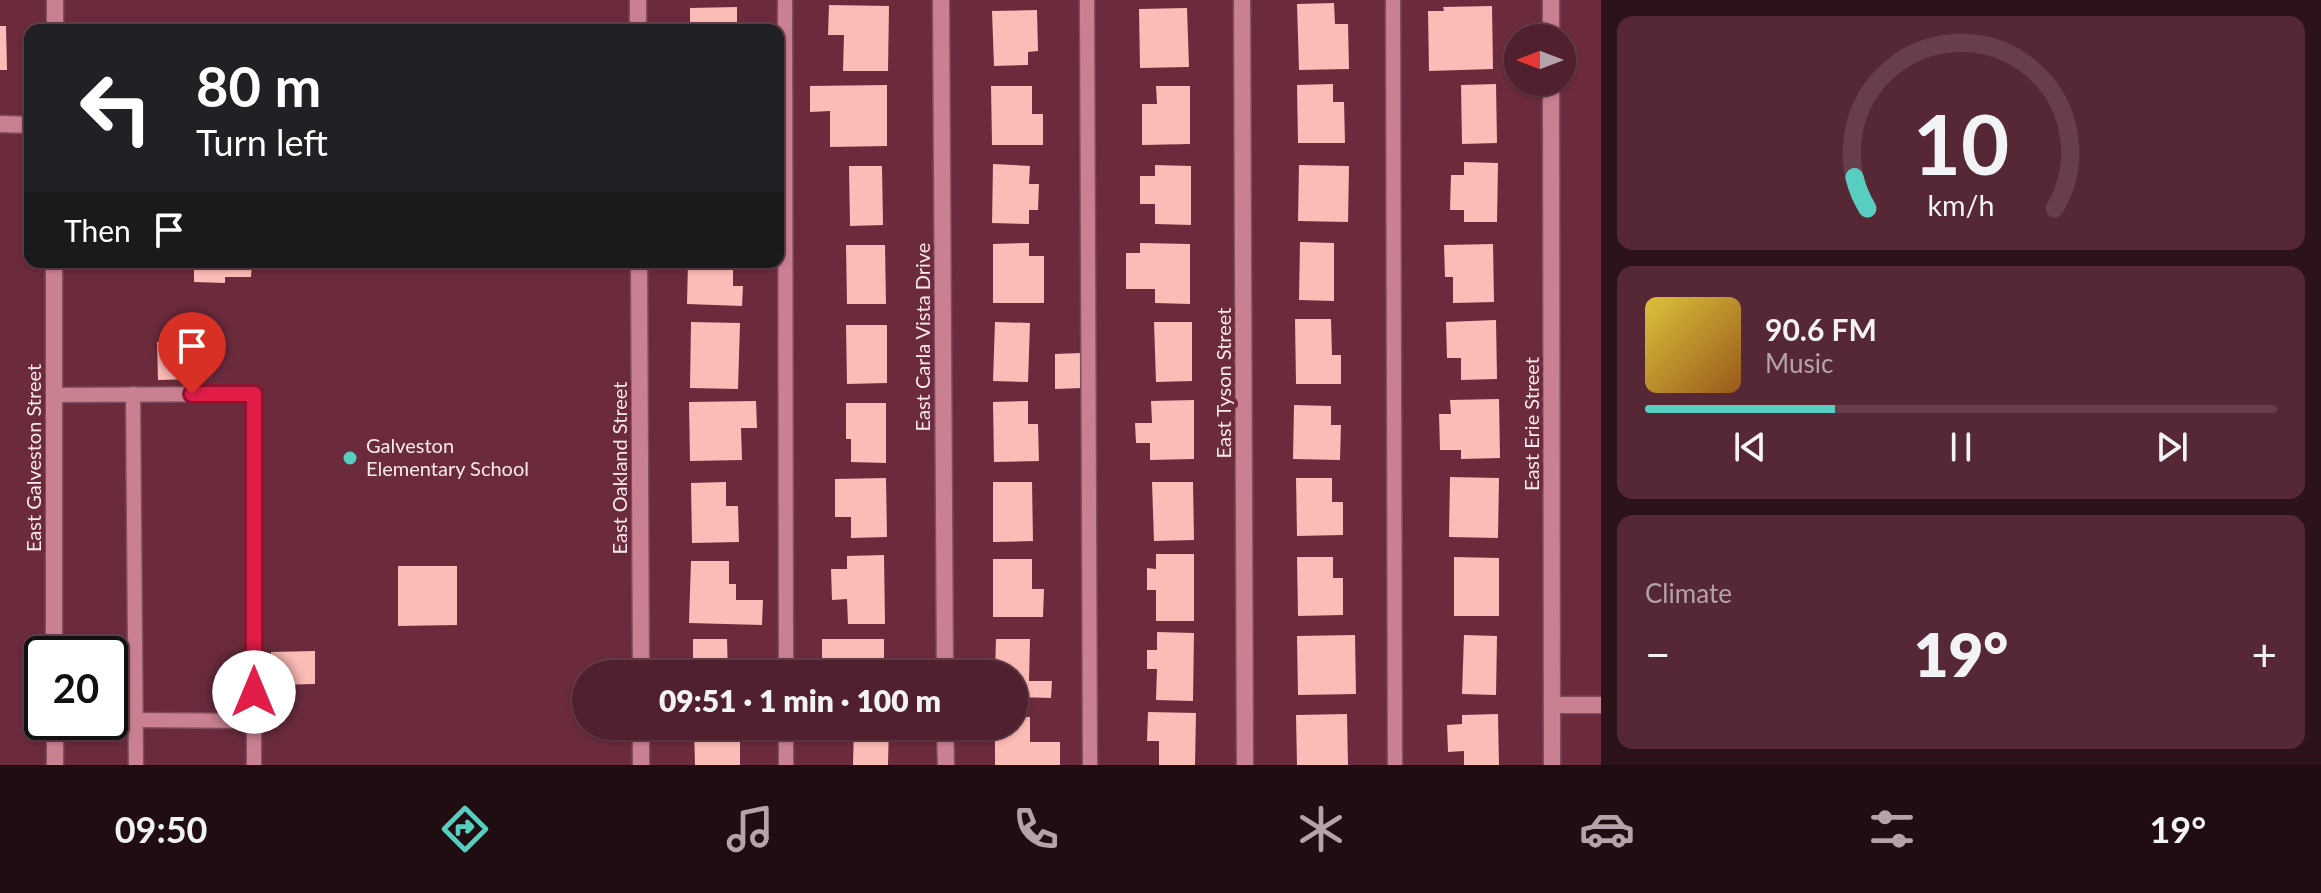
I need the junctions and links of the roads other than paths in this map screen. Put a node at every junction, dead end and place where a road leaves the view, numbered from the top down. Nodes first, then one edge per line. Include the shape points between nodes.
1 (55, 0) edge
2 (638, 0) edge
3 (785, 0) edge
4 (941, 0) edge
5 (1087, 0) edge
6 (1242, 0) edge
7 (1393, 0) edge
8 (1551, 0) edge
9 (55, 24) edge
10 (638, 24) edge
11 (1551, 24) edge
12 (1551, 96) edge
13 (0, 124) edge
14 (24, 125) edge
15 (54, 268) edge
16 (639, 268) edge
17 (133, 394) junction
18 (54, 395) junction
19 (54, 636) edge
20 (641, 660) edge
21 (786, 660) edge
22 (945, 660) edge
23 (1552, 705) junction
24 (1601, 705) edge
25 (136, 720) junction
26 (254, 721) junction
27 (55, 740) edge
28 (641, 740) edge
29 (786, 740) edge
30 (945, 740) edge
31 (55, 765) edge
32 (136, 765) edge
33 (254, 765) edge
34 (641, 765) edge
35 (786, 765) edge
36 (946, 765) edge
37 (1090, 765) edge
38 (1245, 765) edge
39 (1395, 765) edge
40 (1552, 765) edge

1 - 9 street
2 - 10 street
3 - 21 lane
4 - 22 street, East Carla Vista Drive
5 - 37 lane
6 - 38 street, East Tyson Street
7 - 39 lane
8 - 11 street
12 - 23 street, East Erie Street
13 - 14 street
15 - 18 street, East Galveston Street
16 - 20 street, East Oakland Street
17 - 18 lane
17 - 25 lane
17 - 26 lane via 254,394
18 - 19 street, East Galveston Street
23 - 24 street
23 - 40 street, East Erie Street
25 - 26 lane
25 - 32 lane
26 - 33 lane
27 - 31 street
28 - 34 street
29 - 35 lane
30 - 36 street

